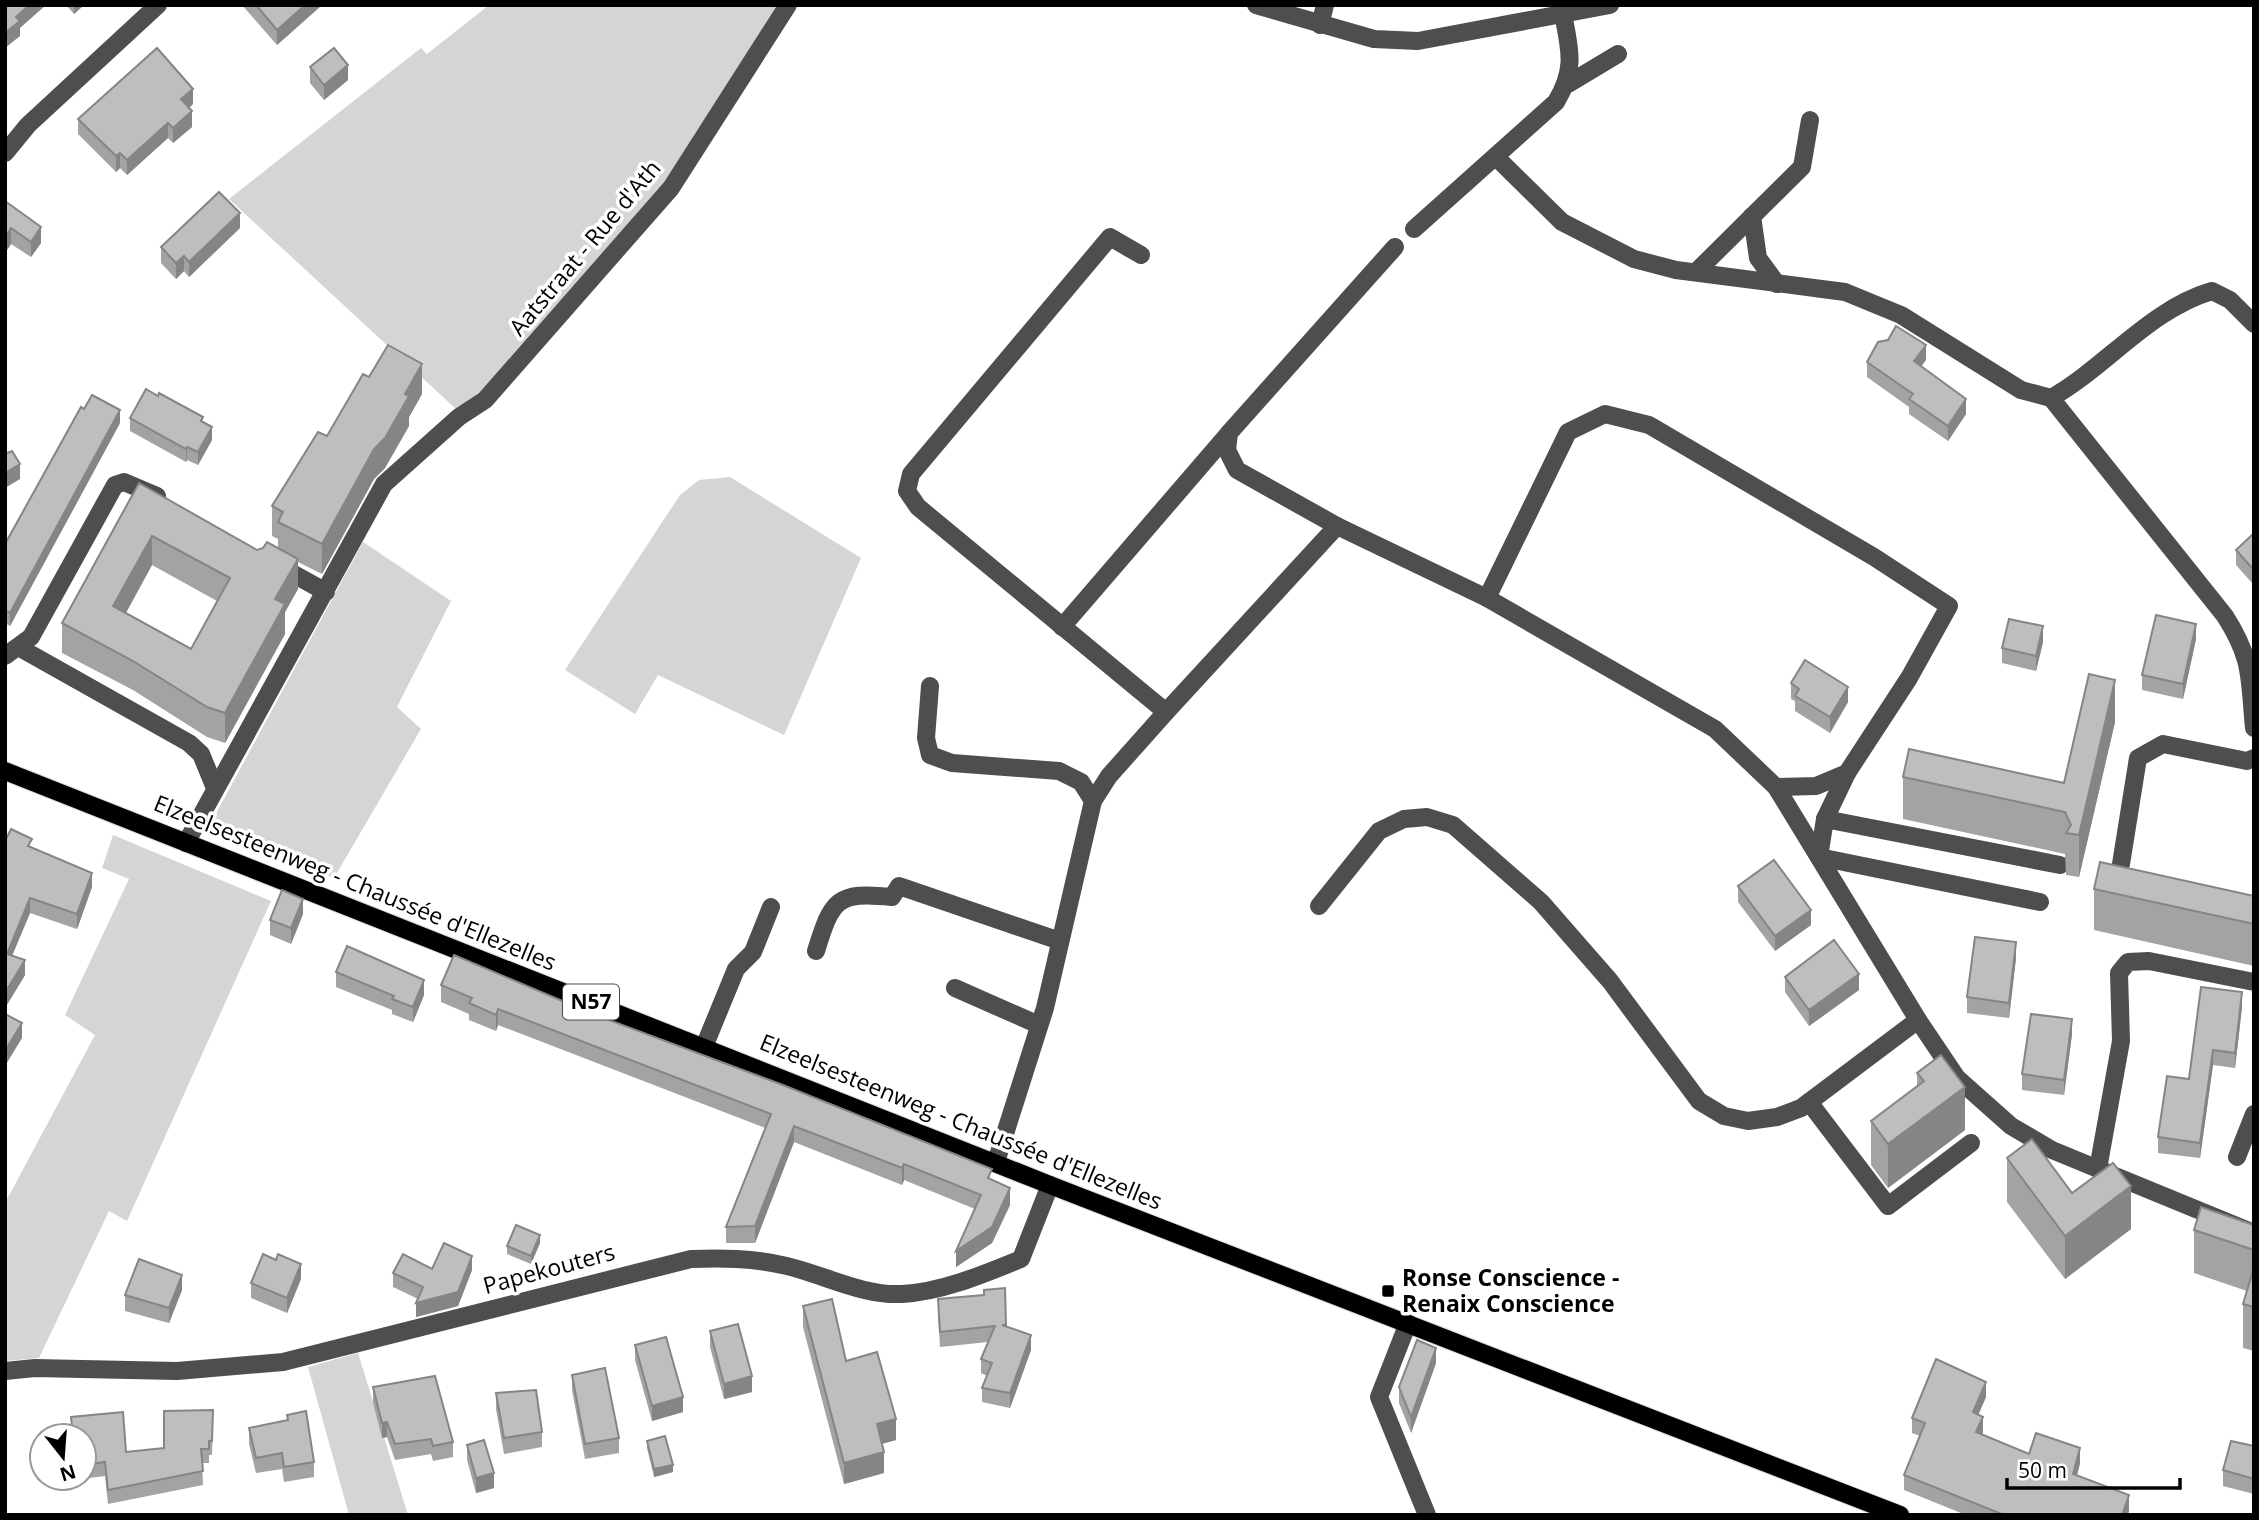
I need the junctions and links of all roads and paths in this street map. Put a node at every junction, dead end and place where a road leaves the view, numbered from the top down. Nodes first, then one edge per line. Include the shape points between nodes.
1 (159, 5) edge
2 (788, 5) edge
3 (1256, 5) edge
4 (1325, 5) edge
5 (1610, 5) edge
6 (1563, 14) junction
7 (1320, 25) junction
8 (1618, 54) dead end
9 (1568, 83) junction
10 (1810, 120) dead end
11 (5, 153) edge
12 (1496, 157) junction
13 (1752, 216) junction
14 (1414, 229) dead end
15 (1395, 247) dead end
16 (1141, 256) dead end
17 (1696, 272) junction
18 (1777, 284) junction
19 (2254, 324) edge
20 (2051, 398) junction
21 (1228, 433) junction
22 (177, 507) edge
23 (1337, 526) junction
24 (268, 559) edge
25 (326, 592) junction
26 (1487, 598) junction
27 (1062, 627) junction
28 (13, 652) edge
29 (2251, 659) edge
30 (930, 686) dead end
31 (1166, 712) junction
32 (2254, 728) edge
33 (2254, 758) edge
34 (5, 771) edge
35 (1847, 773) junction
36 (1776, 787) junction
37 (215, 788) junction
38 (1093, 801) junction
39 (1825, 819) junction
40 (186, 843) junction
41 (1819, 857) junction
42 (2120, 864) edge
43 (2060, 866) dead end
44 (2040, 902) dead end
45 (1319, 906) dead end
46 (771, 907) dead end
47 (1060, 942) junction
48 (816, 951) dead end
49 (2254, 982) edge
50 (955, 988) dead end
51 (1918, 1020) junction
52 (1039, 1025) junction
53 (704, 1047) junction
54 (1809, 1102) junction
55 (2254, 1114) edge
56 (1971, 1143) dead end
57 (2237, 1157) dead end
58 (996, 1162) junction
59 (2098, 1169) junction
60 (1050, 1185) junction
61 (2254, 1233) edge
62 (1408, 1324) junction
63 (5, 1371) edge
64 (1427, 1515) edge
65 (1900, 1515) edge

1 - 11 street via 28,125
2 - 25 street, Aatstraat - Rue d'Ath via 671,188 477,408 459,417 384,484
3 - 7 street
4 - 7 street
5 - 6 street
6 - 7 street via 1418,41 1374,39
6 - 9 street via 1572,57
8 - 9 street
9 - 12 street via 1542,117
10 - 13 street via 1802,167
12 - 14 street
12 - 17 street via 1562,222 1634,259
13 - 17 street
13 - 18 street via 1758,258
15 - 21 street
16 - 27 street via 1110,237 911,474 907,491 918,507
17 - 18 street
18 - 20 street via 1845,292 1890,310 2021,390
19 - 20 street via 2231,300 2211,291 2184,299
20 - 29 street via 2225,616
21 - 23 street via 1227,450 1237,470
21 - 27 street
22 - 28 street via 142,487 124,482 115,485 31,637
23 - 26 street
23 - 31 street
24 - 25 street
25 - 37 street
26 - 35 street via 1568,432 1605,414 1649,425 1949,606
26 - 36 street via 1715,729
27 - 31 street
28 - 37 street via 188,743 201,754
29 - 32 street
30 - 38 street via 926,738 930,755 952,763 1059,771 1081,782
31 - 38 street
33 - 42 street via 2247,761 2162,744 2138,758
34 - 40 main road, Elzeelsesteenweg - Chaussée d'Ellezelles / N57
35 - 36 street via 1816,786
35 - 39 street
36 - 41 street
37 - 40 street
38 - 47 street
39 - 41 street
39 - 43 street
40 - 53 main road, Elzeelsesteenweg - Chaussée d'Ellezelles / N57
41 - 44 street
41 - 51 street
45 - 54 street via 1378,831 1404,819 1427,817 1453,825 1541,902 1610,981 1699,1101 1724,1116 1748,1121 1777,1117
46 - 53 street via 753,952 736,969
47 - 48 street via 899,886 892,897 852,894 839,901 827,918
47 - 52 street
49 - 59 street via 2149,961 2128,962 2119,973 2121,1041
50 - 52 street
51 - 54 street
51 - 59 street via 1957,1078 2011,1126
52 - 58 street
53 - 58 main road, Elzeelsesteenweg - Chaussée d'Ellezelles / N57
54 - 56 street via 1888,1206
55 - 57 street
58 - 60 main road, Elzeelsesteenweg - Chaussée d'Ellezelles / N57
59 - 61 street
60 - 62 main road, Elzeelsesteenweg - Chaussée d'Ellezelles / N57
60 - 63 street, Papekouters via 1021,1259 976,1278 901,1294 841,1284 784,1265 739,1258 691,1259 283,1362 177,1371
62 - 64 street via 1379,1397
62 - 65 main road, Elzeelsesteenweg - Chaussée d'Ellezelles / N57

